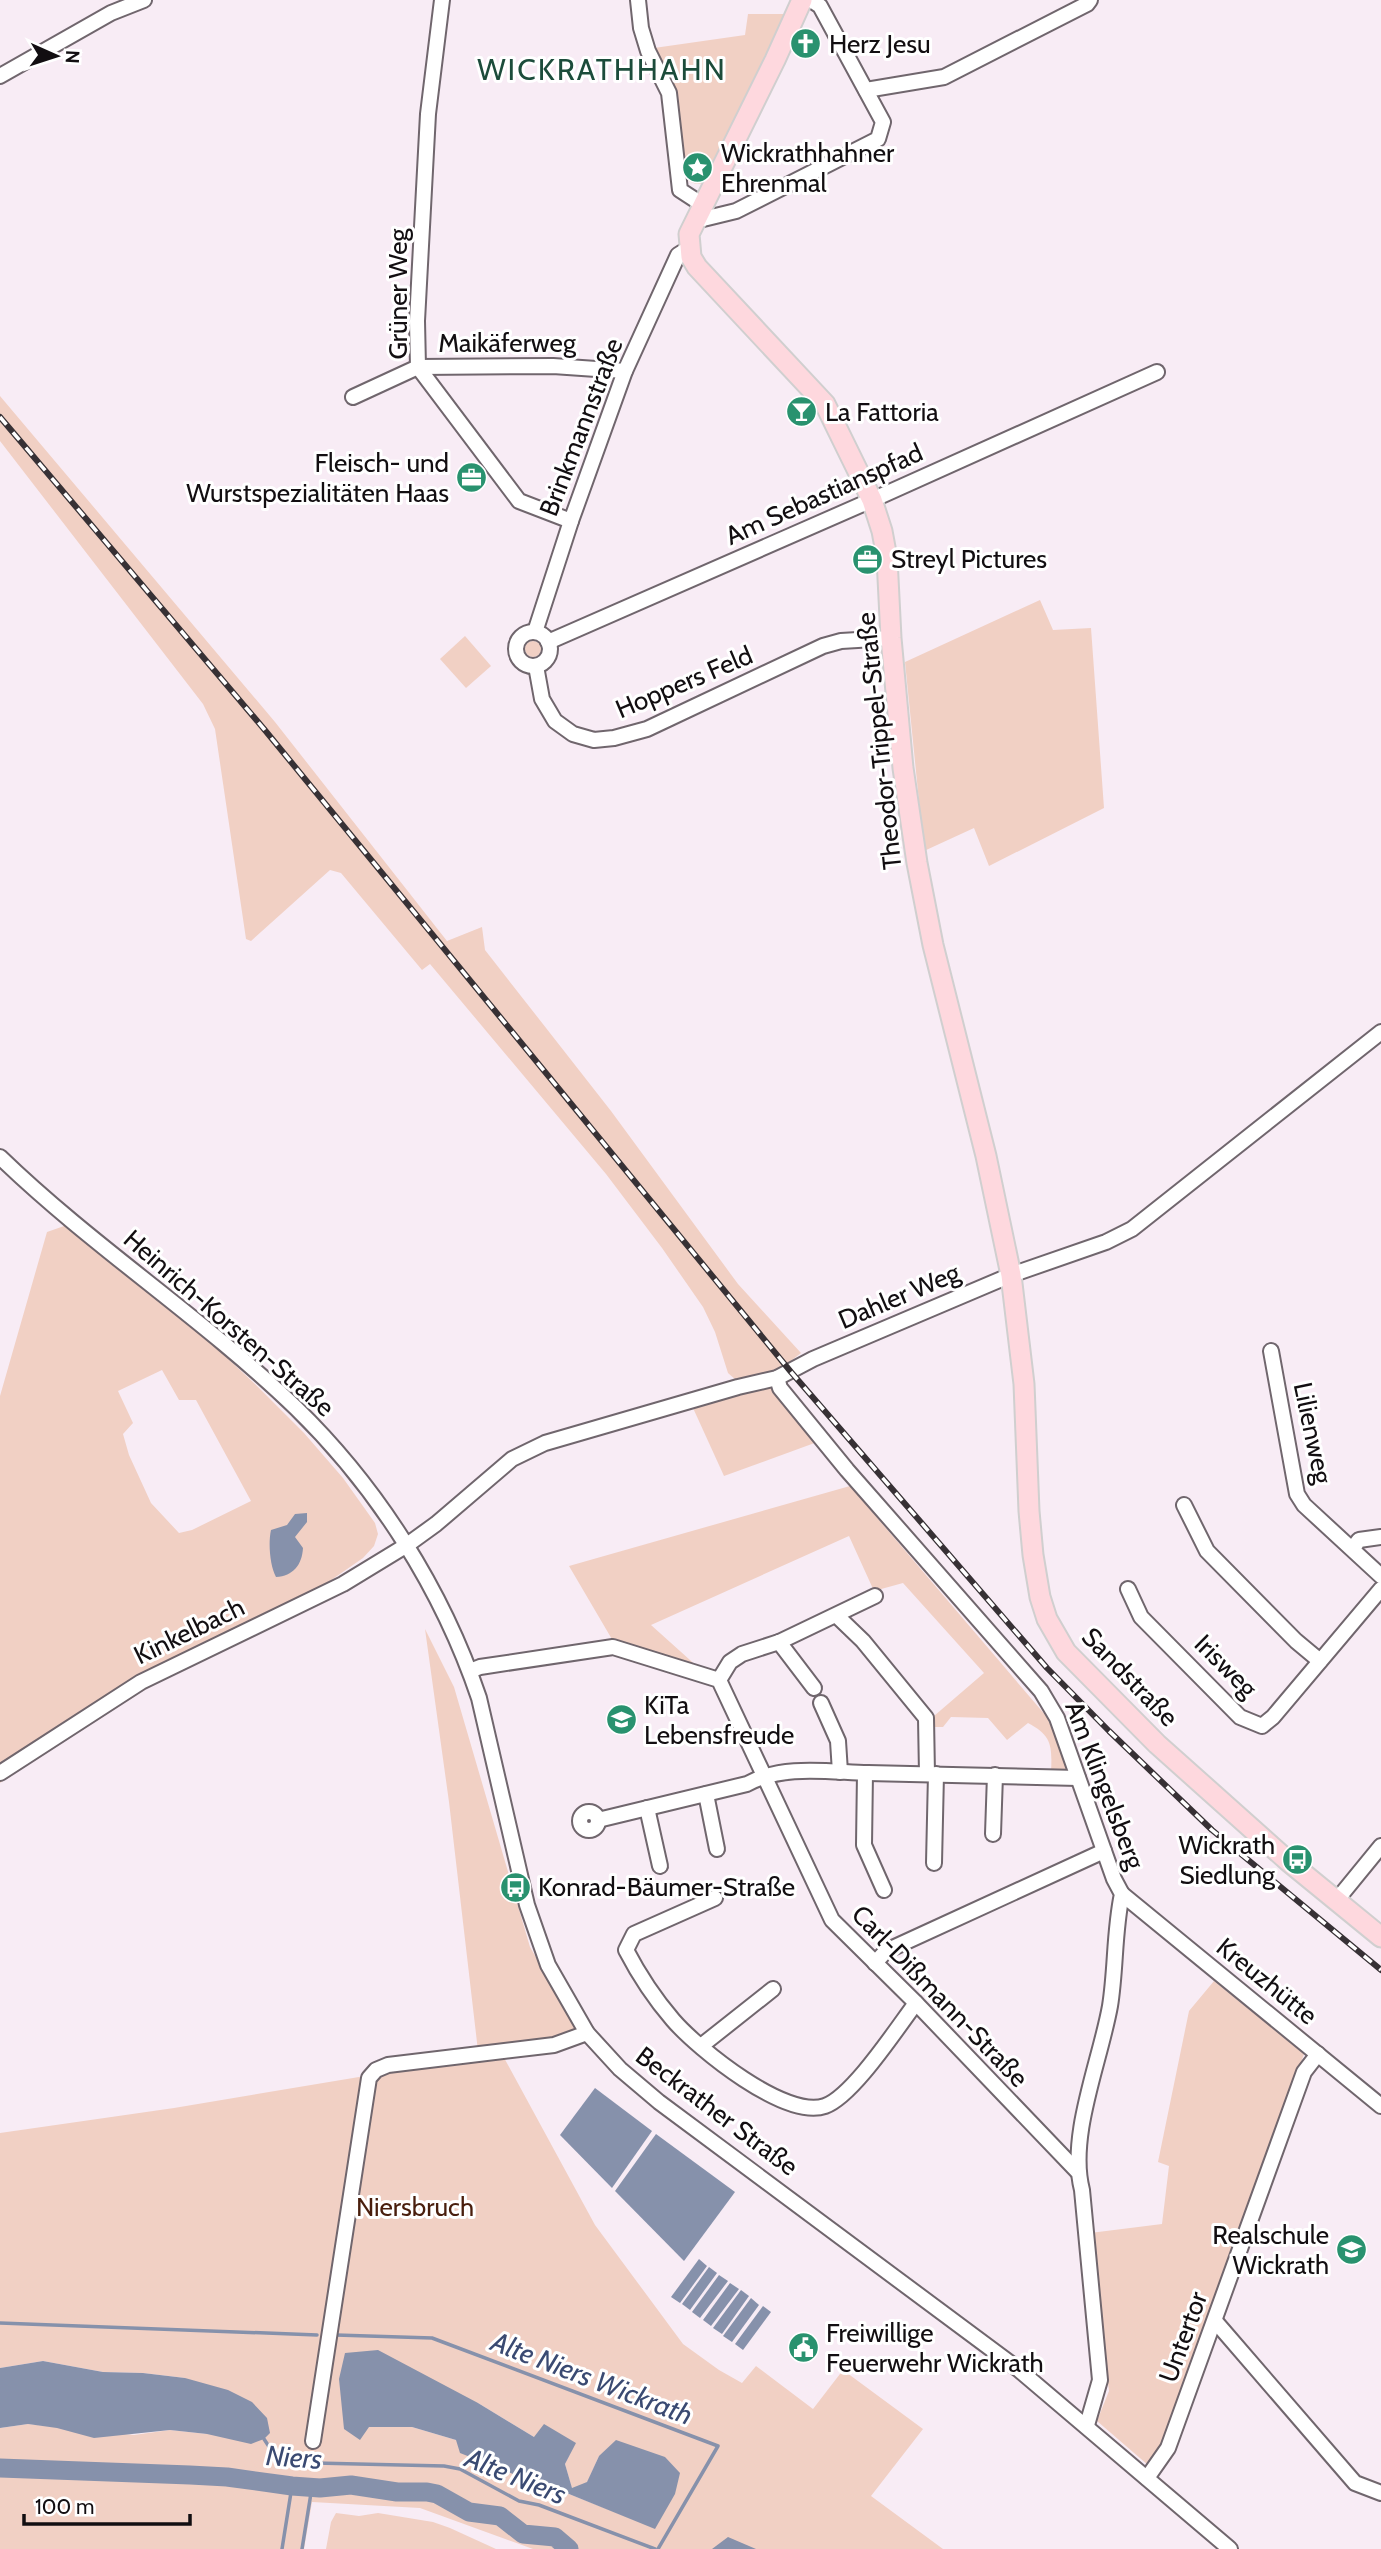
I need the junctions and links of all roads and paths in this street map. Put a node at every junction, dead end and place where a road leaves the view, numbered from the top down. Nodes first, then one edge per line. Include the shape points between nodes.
1 (144, 0) edge
2 (442, 0) edge
3 (639, 0) edge
4 (802, 0) edge
5 (811, 0) edge
6 (1090, 0) edge
7 (0, 76) edge
8 (866, 90) junction
9 (700, 211) junction
10 (690, 252) junction
11 (418, 367) junction
12 (625, 371) junction
13 (1157, 372) dead end
14 (353, 397) dead end
15 (872, 500) junction
16 (571, 521) junction
17 (535, 632) junction
18 (891, 638) junction
19 (548, 642) junction
20 (536, 666) junction
21 (1381, 1032) edge
22 (0, 1157) edge
23 (1011, 1275) junction
24 (1271, 1351) dead end
25 (777, 1378) junction
26 (1184, 1505) dead end
27 (1381, 1537) edge
28 (407, 1545) junction
29 (1353, 1548) junction
30 (1381, 1576) edge
31 (1128, 1589) dead end
32 (1381, 1589) edge
33 (875, 1596) dead end
34 (837, 1616) junction
35 (779, 1642) junction
36 (1320, 1661) junction
37 (470, 1671) junction
38 (719, 1680) junction
39 (814, 1688) dead end
40 (821, 1703) dead end
41 (840, 1772) junction
42 (0, 1773) edge
43 (866, 1773) junction
44 (931, 1774) junction
45 (764, 1775) junction
46 (995, 1775) junction
47 (1078, 1779) junction
48 (706, 1794) junction
49 (647, 1808) junction
50 (598, 1820) dead end
51 (993, 1834) dead end
52 (1381, 1846) edge
53 (718, 1849) dead end
54 (1104, 1851) junction
55 (934, 1863) dead end
56 (660, 1866) dead end
57 (884, 1890) dead end
58 (1122, 1894) junction
59 (715, 1898) dead end
60 (1336, 1901) junction
61 (1381, 1937) edge
62 (875, 1963) junction
63 (773, 1989) dead end
64 (916, 2003) junction
65 (587, 2033) junction
66 (701, 2046) junction
67 (1318, 2054) junction
68 (1381, 2106) edge
69 (1077, 2171) junction
70 (1215, 2321) junction
71 (1087, 2425) junction
72 (313, 2441) dead end
73 (1147, 2478) junction
74 (1381, 2493) edge
75 (1230, 2549) edge

1 - 7 street via 111,13
2 - 11 street, Grüner Weg via 428,114
3 - 9 street via 645,39 669,93 680,190
4 - 9 main road
5 - 8 street via 820,6
6 - 8 street via 944,78
8 - 9 street via 883,122 878,139 736,212
9 - 10 main road via 689,234
10 - 12 street, Brinkmannstraße via 678,255
10 - 15 main road, Theodor-Trippel-Straße via 697,267 825,404
11 - 12 street, Maikäferweg via 553,366
11 - 14 street, Maikäferweg
11 - 16 street, Grüner Weg via 519,501
12 - 16 street, Brinkmannstraße
13 - 15 street, Am Sebastianspfad
15 - 18 main road, Theodor-Trippel-Straße via 887,558
15 - 19 street, Am Sebastianspfad
16 - 17 street, Brinkmannstraße
17 - 19 street
17 - 20 street via 524,635 516,650 522,662
18 - 20 street, Hoppers Feld via 823,646 647,729 594,740 573,734 555,721 542,699
18 - 23 main road, Theodor-Trippel-Straße via 916,863
19 - 20 street via 548,657
21 - 23 street, Dahler Weg via 1132,1230
22 - 28 street, Heinrich-Korsten-Straße via 294,1406 351,1467
23 - 25 street, Dahler Weg
23 - 60 main road, Sandstraße via 1024,1384 1033,1555 1051,1629 1066,1652 1157,1744
24 - 29 street, Lilienweg via 1297,1494
25 - 28 street, Dahler Weg via 545,1443 512,1459
25 - 47 street, Am Klingelsberg via 780,1388 847,1470 1041,1691 1057,1717
26 - 36 street via 1207,1551
27 - 29 street via 1359,1541
28 - 37 street, Beckrather Straße
28 - 42 street, Kinkelbach via 343,1584 141,1682
29 - 30 street, Lilienweg
31 - 36 street, Irisweg via 1141,1617 1250,1723 1262,1726 1273,1717
32 - 36 street, Irisweg
33 - 34 street
34 - 35 street
34 - 44 street via 926,1718
35 - 38 street via 742,1654 730,1662
35 - 39 street
37 - 38 street via 613,1647
37 - 65 street, Beckrather Straße via 537,1938
38 - 45 street
40 - 41 street via 838,1741
41 - 43 street
41 - 45 street
43 - 44 street
43 - 57 street via 864,1845
44 - 46 street
44 - 55 street
45 - 48 street
45 - 62 street, Carl-Dißmann-Straße via 832,1920
46 - 47 street
46 - 51 street
47 - 54 street, Am Klingelsberg
48 - 49 street
48 - 53 street
49 - 50 street
49 - 56 street
52 - 60 street
54 - 58 street, Am Klingelsberg
54 - 62 street via 886,1951
58 - 67 street, Kreuzhütte
58 - 69 street, Am Klingelsberg via 1114,1977 1079,2139
59 - 66 street via 634,1934 626,1950 643,1982
60 - 61 main road, Sandstraße
62 - 64 street, Carl-Dißmann-Straße
63 - 66 street
64 - 66 street via 845,2094 825,2106 797,2107 772,2097
64 - 69 street, Carl-Dißmann-Straße
65 - 71 street, Beckrather Straße via 659,2102 1018,2368
65 - 72 street via 554,2045 388,2065 369,2078
67 - 68 street, Kreuzhütte
67 - 70 street, Untertor via 1304,2072
69 - 71 street, Am Klingelsberg via 1100,2380
70 - 73 street, Untertor via 1168,2448
70 - 74 street via 1355,2483
71 - 73 street, Beckrather Straße
73 - 75 street, Beckrather Straße

